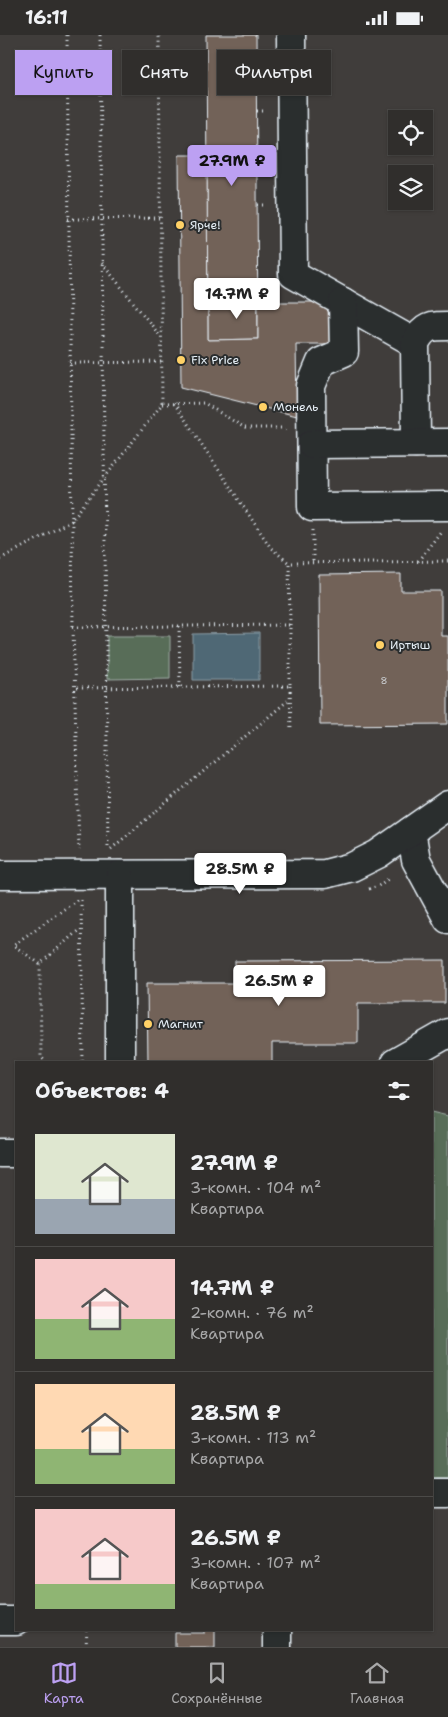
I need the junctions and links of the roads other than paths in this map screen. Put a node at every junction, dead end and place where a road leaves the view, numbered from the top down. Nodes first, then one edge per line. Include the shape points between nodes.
1 (291, 35) edge
2 (343, 302) junction
3 (448, 326) edge
4 (415, 343) junction
5 (416, 443) junction
6 (448, 443) edge
7 (312, 444) junction
8 (445, 518) edge
9 (448, 805) edge
10 (411, 831) junction
11 (0, 875) edge
12 (120, 875) junction
13 (448, 919) edge
14 (448, 1033) edge
15 (120, 1061) edge
16 (399, 1061) edge
17 (0, 1153) edge
18 (15, 1153) edge
19 (433, 1493) edge
20 (448, 1493) edge
21 (0, 1621) edge
22 (15, 1621) edge
23 (277, 1631) edge
24 (277, 1647) edge

1 - 2 street via 293,274
2 - 4 street
2 - 7 street via 344,352 321,362 311,386
3 - 4 street via 431,326 421,332
4 - 5 street
5 - 6 street
5 - 7 street
7 - 8 street via 312,507
9 - 10 street
10 - 12 street via 352,867 325,874
10 - 13 street via 416,860
11 - 12 street
12 - 15 street
14 - 16 street
17 - 18 street
19 - 20 street
21 - 22 street
23 - 24 street

